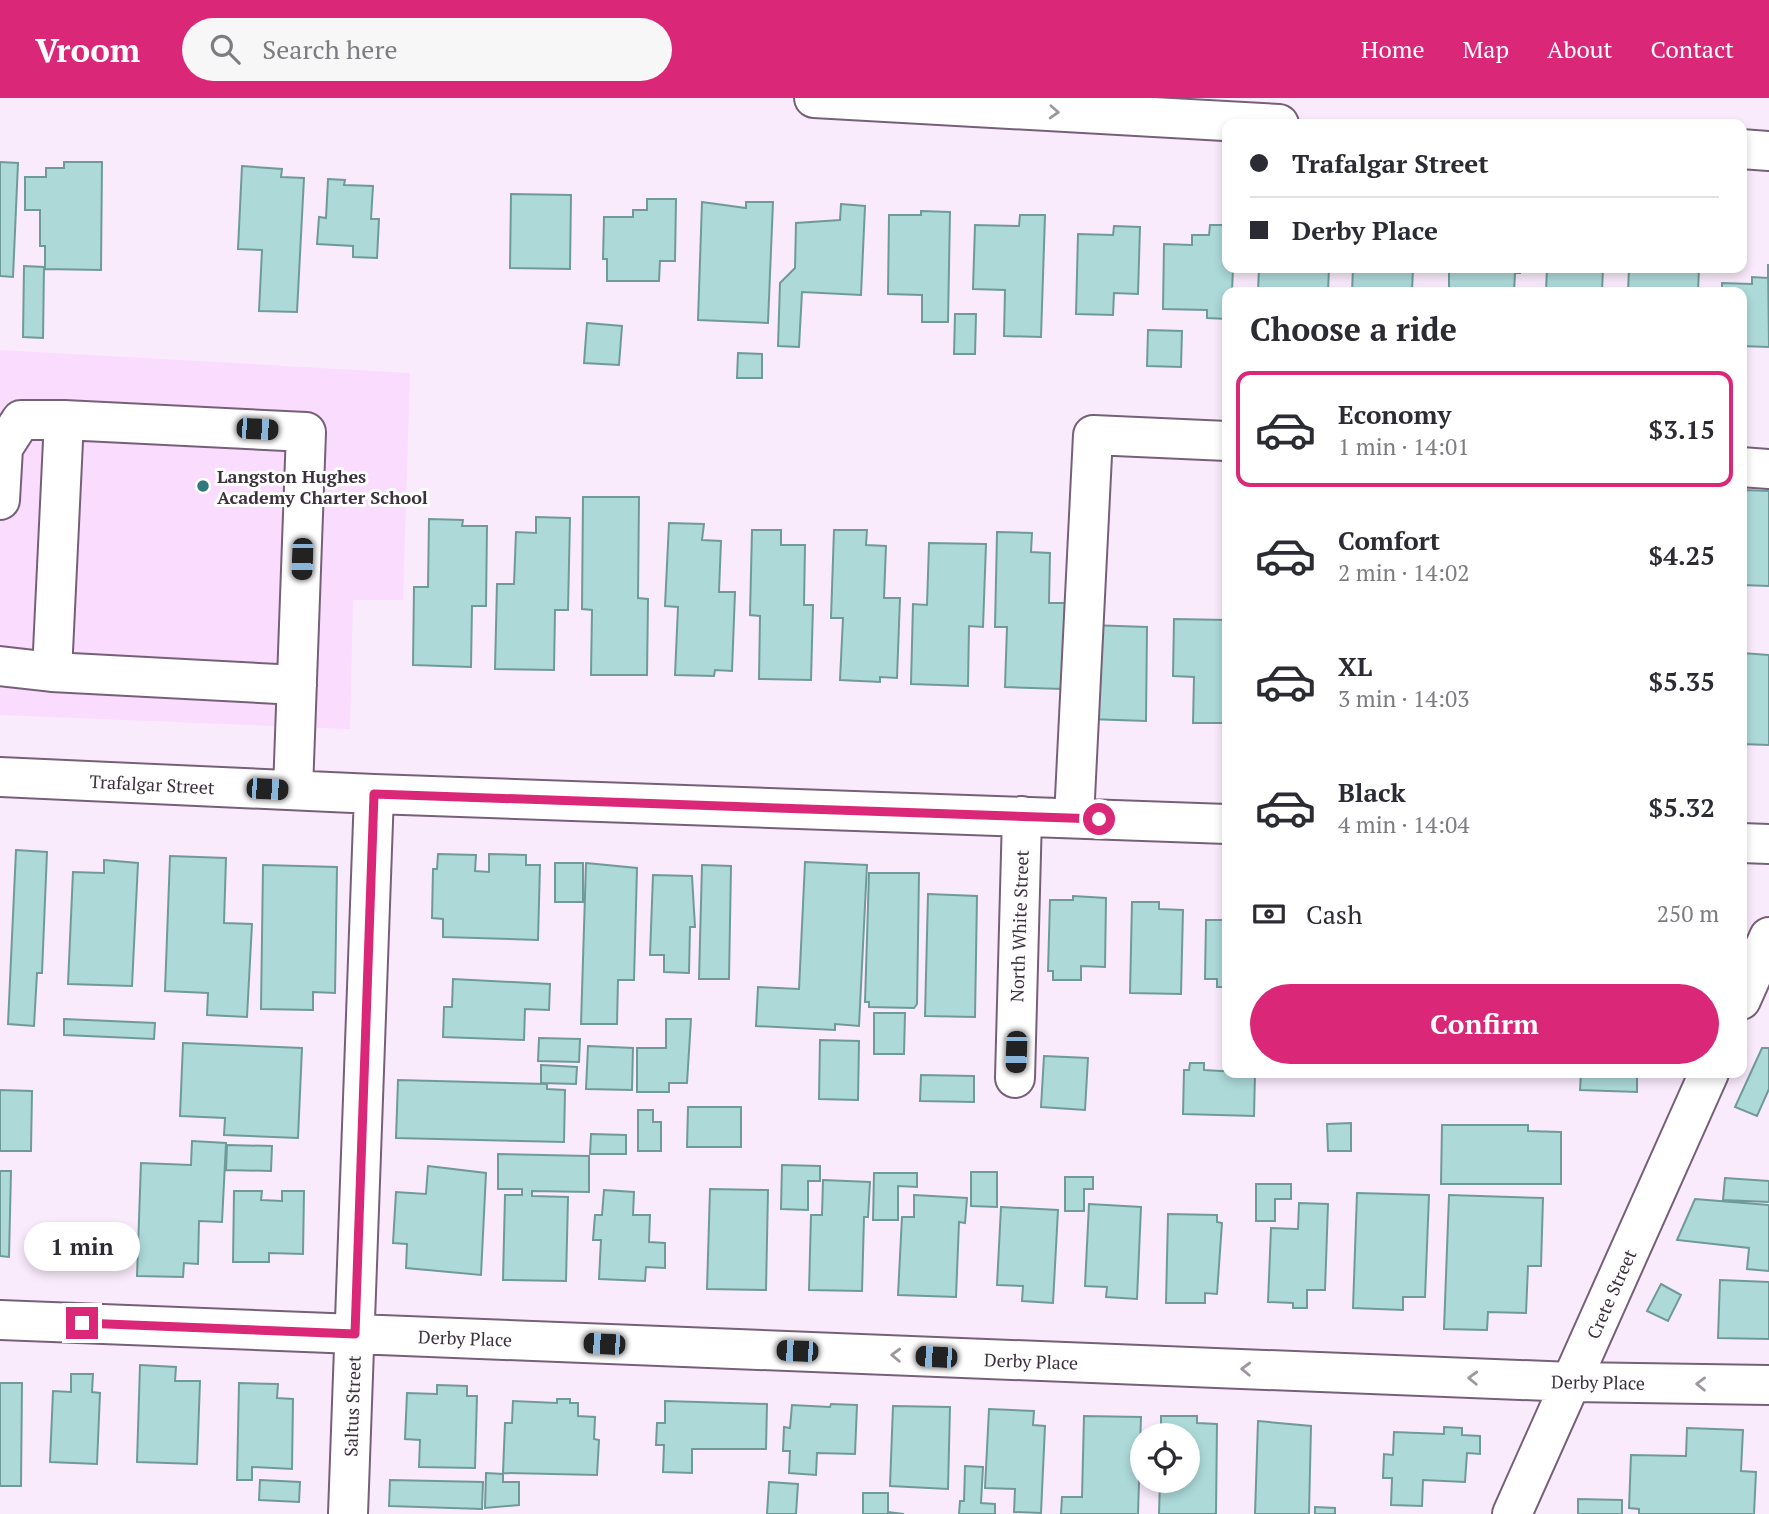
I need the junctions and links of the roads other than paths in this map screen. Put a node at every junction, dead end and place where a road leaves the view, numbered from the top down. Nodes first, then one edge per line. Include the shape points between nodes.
1 (814, 98) edge
2 (1270, 98) edge
3 (1268, 119) edge
4 (1222, 121) edge
5 (1747, 149) edge
6 (1769, 151) edge
7 (64, 420) junction
8 (1222, 441) edge
9 (1747, 467) edge
10 (1769, 468) edge
11 (0, 500) edge
12 (0, 666) edge
13 (52, 672) junction
14 (297, 685) junction
15 (0, 777) edge
16 (293, 790) junction
17 (374, 794) junction
18 (1022, 816) junction
19 (1074, 818) junction
20 (1222, 824) edge
21 (1747, 843) edge
22 (1769, 844) edge
23 (1769, 937) edge
24 (1747, 986) edge
25 (1015, 1078) dead end
26 (1707, 1078) edge
27 (0, 1320) edge
28 (355, 1334) junction
29 (1572, 1382) junction
30 (1769, 1385) edge
31 (348, 1514) edge
32 (1512, 1514) edge

1 -> 4 street
2 - 3 street
5 - 6 street
7 - 11 street via 21,420 3,449
7 - 13 street
7 - 14 street via 306,432
8 - 19 street via 1093,435
9 - 10 street
12 - 13 street
13 - 14 street
14 - 16 street
15 - 16 street, Trafalgar Street
16 - 17 street, Trafalgar Street
17 - 18 street, Trafalgar Street
17 - 28 street, Saltus Street
18 - 19 street, Trafalgar Street
18 - 25 street, North White Street
19 - 20 street, Trafalgar Street
21 - 22 street
23 - 24 street
26 - 29 street, Crete Street
27 - 28 street, Derby Place
29 -> 28 street, Derby Place
28 - 31 street, Saltus Street
30 -> 29 street, Derby Place
29 - 32 street, Crete Street

